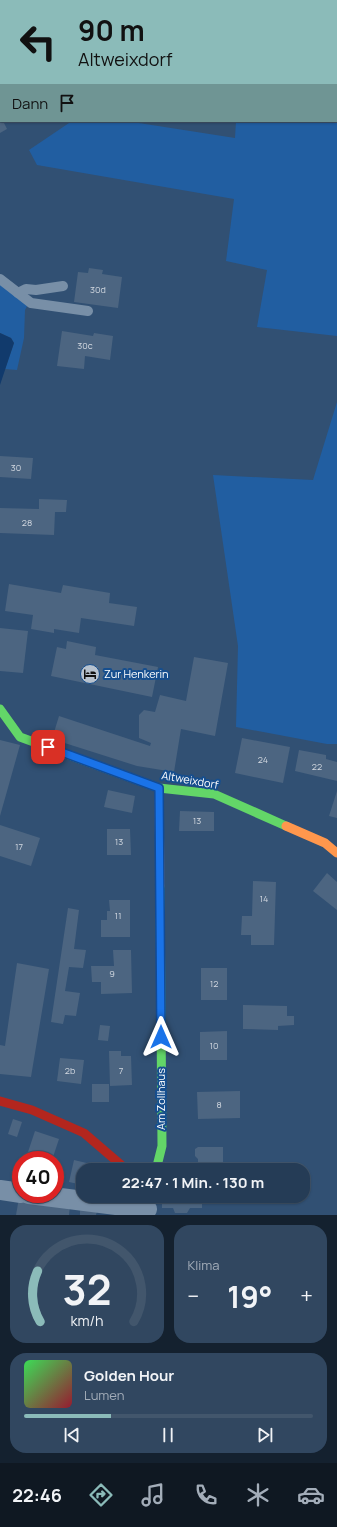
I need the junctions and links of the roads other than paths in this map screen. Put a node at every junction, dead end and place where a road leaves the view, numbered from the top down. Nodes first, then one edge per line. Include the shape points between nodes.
1 (0, 279) edge
2 (64, 286) dead end
3 (18, 293) junction
4 (88, 310) dead end
5 (0, 709) edge
6 (159, 788) junction
7 (333, 845) edge
8 (0, 1102) edge
9 (119, 1163) edge
10 (159, 1163) edge
11 (0, 1190) edge
12 (12, 1192) edge
13 (64, 1198) edge
14 (147, 1207) edge

1 - 3 lane
2 - 3 lane via 26,289
3 - 4 lane via 31,303
5 - 6 street, Altweixdorf via 20,737
6 - 7 street, Altweixdorf via 214,794
6 - 10 street, Am Zollhaus via 162,1146
8 - 9 street via 32,1110 84,1133
11 - 12 street
13 - 14 street

